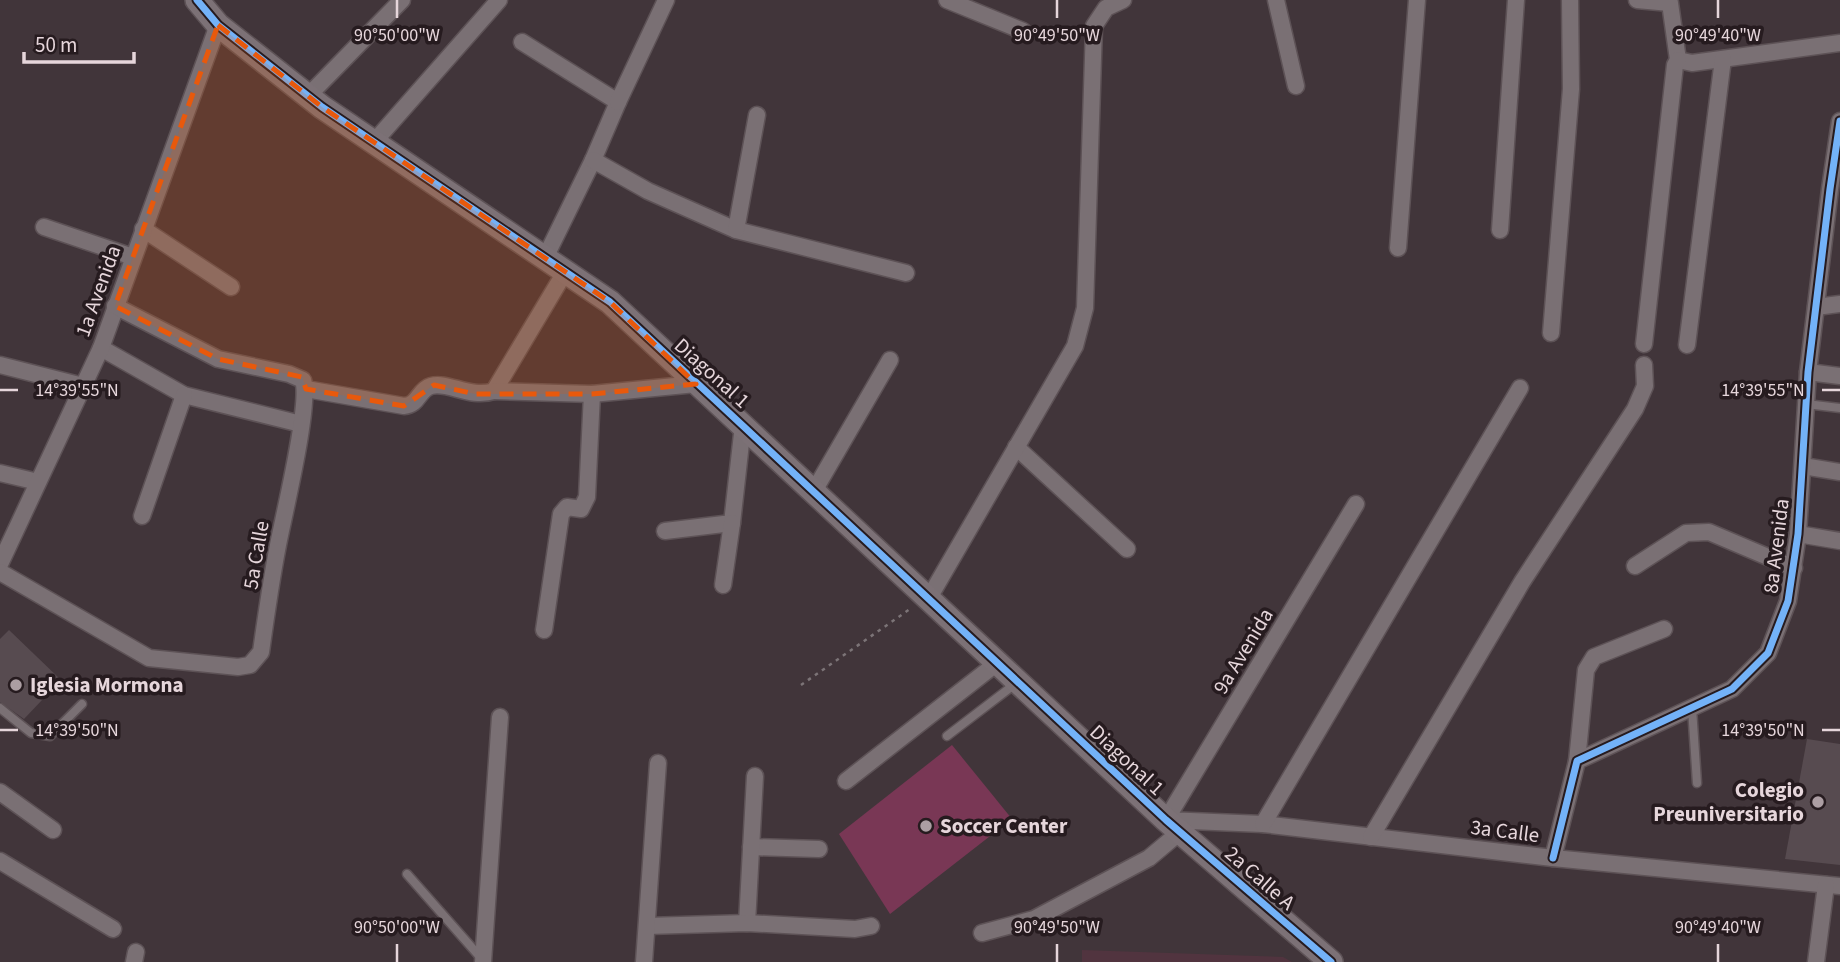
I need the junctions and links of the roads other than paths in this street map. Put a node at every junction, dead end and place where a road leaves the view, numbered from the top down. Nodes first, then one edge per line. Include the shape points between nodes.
1 (402, 0) edge
2 (499, 0) edge
3 (666, 0) edge
4 (947, 0) edge
5 (1123, 0) edge
6 (1276, 0) edge
7 (1417, 0) edge
8 (1516, 0) edge
9 (1570, 0) edge
10 (1637, 0) edge
11 (204, 2) edge
12 (1670, 2) edge
13 (218, 25) junction
14 (1023, 31) dead end
15 (522, 42) dead end
16 (1840, 43) edge
17 (1723, 59) junction
18 (1678, 60) junction
19 (1296, 86) dead end
20 (308, 96) junction
21 (618, 102) junction
22 (757, 115) dead end
23 (1840, 121) edge
24 (374, 142) junction
25 (593, 160) junction
26 (1835, 188) edge
27 (44, 227) dead end
28 (143, 229) junction
29 (736, 230) junction
30 (1500, 230) dead end
31 (1398, 248) dead end
32 (133, 257) junction
33 (545, 258) junction
34 (565, 272) junction
35 (906, 273) dead end
36 (231, 286) dead end
37 (1840, 304) edge
38 (115, 306) junction
39 (1816, 307) junction
40 (1551, 333) dead end
41 (1644, 344) dead end
42 (1687, 345) dead end
43 (101, 348) junction
44 (890, 360) dead end
45 (0, 365) edge
46 (1644, 365) dead end
47 (1808, 372) junction
48 (1840, 376) edge
49 (696, 384) junction
50 (83, 386) junction
51 (1520, 388) dead end
52 (306, 389) junction
53 (494, 391) junction
54 (593, 394) junction
55 (184, 396) junction
56 (1806, 404) junction
57 (1840, 408) edge
58 (301, 424) junction
59 (743, 425) junction
60 (1016, 447) junction
61 (1803, 466) junction
62 (1840, 472) edge
63 (0, 473) edge
64 (38, 482) junction
65 (814, 491) junction
66 (1356, 504) dead end
67 (142, 516) dead end
68 (732, 523) junction
69 (665, 531) dead end
70 (1798, 534) junction
71 (1840, 541) edge
72 (1127, 549) dead end
73 (0, 564) edge
74 (1634, 566) dead end
75 (1794, 568) junction
76 (0, 572) edge
77 (723, 585) dead end
78 (928, 597) junction
79 (1664, 629) dead end
80 (544, 630) dead end
81 (998, 663) junction
82 (1017, 682) junction
83 (82, 704) dead end
84 (0, 708) edge
85 (1692, 708) junction
86 (500, 717) dead end
87 (947, 736) dead end
88 (1577, 761) junction
89 (658, 763) dead end
90 (755, 776) dead end
91 (846, 781) dead end
92 (1697, 783) dead end
93 (0, 792) edge
94 (1263, 824) junction
95 (1173, 826) junction
96 (53, 830) dead end
97 (1371, 836) junction
98 (751, 847) junction
99 (819, 849) dead end
100 (1553, 858) junction
101 (0, 862) edge
102 (407, 874) dead end
103 (1833, 886) edge
104 (747, 923) junction
105 (647, 926) junction
106 (872, 926) dead end
107 (113, 929) dead end
108 (982, 933) dead end
109 (483, 961) edge
110 (644, 962) edge
111 (1331, 962) edge
112 (1816, 962) edge

1 - 20 street
2 - 24 street
3 - 21 street
4 - 14 street
5 - 60 street via 1106,8 1094,26 1085,307 1075,346
6 - 19 street
7 - 31 street
8 - 30 street
9 - 40 street via 1571,89
10 - 12 street
11 - 13 street, Diagonal 1
12 - 18 street
13 - 20 street, Diagonal 1
13 - 28 street, 1a Avenida
15 - 21 street
16 - 17 street
17 - 18 street
17 - 42 street
18 - 41 street
20 - 24 street, Diagonal 1
21 - 25 street
22 - 29 street
23 - 26 street, 8a Avenida
24 - 33 street, Diagonal 1
25 - 29 street via 648,191
25 - 33 street
26 - 39 street, 8a Avenida
27 - 32 street
28 - 32 street, 1a Avenida
28 - 36 street
29 - 35 street
32 - 38 street, 1a Avenida
33 - 34 street, Diagonal 1
34 - 49 street, Diagonal 1 via 610,302
34 - 53 street
37 - 39 street
38 - 43 street, 1a Avenida
38 - 52 street via 218,359 297,376
39 - 47 street, 8a Avenida
43 - 50 street, 1a Avenida
43 - 55 street
44 - 65 street
45 - 50 street
46 - 97 street via 1644,386 1635,409 1522,582
47 - 48 street
47 - 56 street, 8a Avenida
49 - 54 street
49 - 59 street, Diagonal 1
50 - 64 street, 1a Avenida
51 - 94 street
52 - 53 street via 404,406 414,404 434,385 475,394
52 - 58 street, 5a Calle
53 - 54 street
54 - 80 street via 587,497 581,509 567,507 561,514
55 - 58 street
55 - 67 street
56 - 57 lane
56 - 61 street, 8a Avenida
58 - 76 street, 5a Calle via 261,652 250,665 149,658
59 - 65 street, Diagonal 1
59 - 68 street
60 - 72 street
60 - 78 street
61 - 62 street
61 - 70 street, 8a Avenida
63 - 64 street
64 - 73 street, 1a Avenida
65 - 78 street, Diagonal 1
66 - 95 street, 9a Avenida
68 - 69 street
68 - 77 street
70 - 71 street
70 - 75 street, 8a Avenida
74 - 75 street via 1686,533 1709,533
75 - 85 street, 8a Avenida via 1788,601 1768,653 1732,689
78 - 81 street, Diagonal 1
79 - 88 street via 1594,657 1586,670
81 - 82 street, Diagonal 1
81 - 91 street
82 - 87 lane
82 - 95 street, Diagonal 1
83 - 84 lane via 50,736 31,733
85 - 88 street, 8a Avenida
85 - 92 lane
86 - 109 street
88 - 100 street
89 - 105 street
90 - 98 street
93 - 96 street
94 - 95 street, 3a Calle
94 - 97 street, 3a Calle
95 - 108 street, 9a Avenida via 1149,858 1034,919
95 - 111 street, 2a Calle A
97 - 100 street, 3a Calle
98 - 99 street
98 - 104 street
100 - 103 street, 3a Calle
101 - 107 street
102 - 109 lane
103 - 112 street
104 - 105 street
104 - 106 street
105 - 110 street

